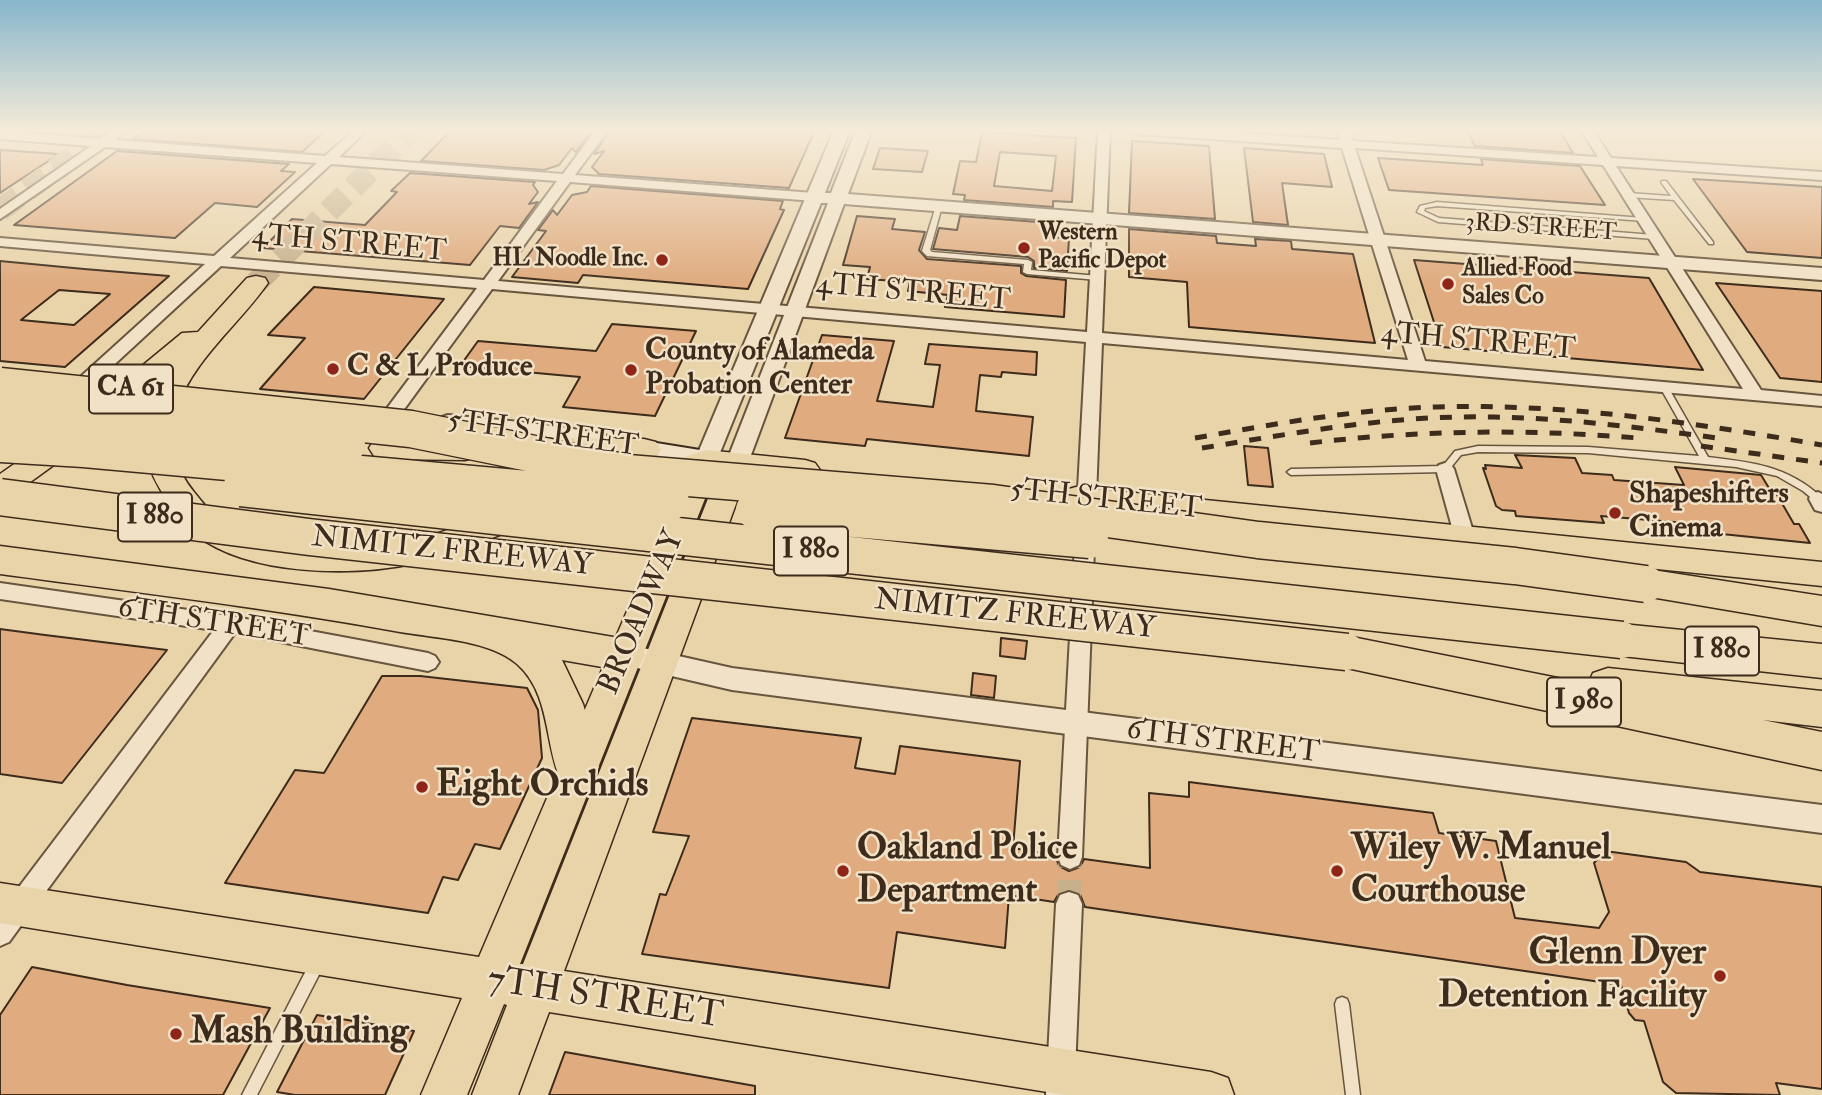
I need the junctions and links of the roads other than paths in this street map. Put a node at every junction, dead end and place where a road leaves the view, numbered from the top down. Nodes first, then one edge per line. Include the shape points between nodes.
1 (48, 181) edge
2 (306, 181) edge
3 (564, 181) edge
4 (606, 181) edge
5 (821, 181) edge
6 (845, 181) edge
7 (1102, 181) edge
8 (1359, 181) edge
9 (1619, 181) edge
10 (1664, 183) dead end
11 (1628, 195) junction
12 (814, 197) junction
13 (1676, 198) junction
14 (838, 199) junction
15 (939, 206) junction
16 (0, 215) edge
17 (1101, 219) junction
18 (1643, 220) junction
19 (1654, 237) junction
20 (1378, 241) junction
21 (0, 242) edge
22 (1710, 243) dead end
23 (219, 262) junction
24 (1670, 263) junction
25 (1822, 274) edge
26 (1098, 278) junction
27 (487, 285) junction
28 (768, 310) junction
29 (794, 312) junction
30 (1096, 337) junction
31 (1418, 365) junction
32 (0, 377) edge
33 (0, 386) edge
34 (82, 386) junction
35 (1664, 387) junction
36 (0, 393) edge
37 (1756, 396) junction
38 (66, 399) junction
39 (1822, 401) edge
40 (0, 413) edge
41 (391, 415) junction
42 (0, 444) edge
43 (644, 450) junction
44 (0, 454) edge
45 (0, 460) edge
46 (1705, 460) junction
47 (721, 462) junction
48 (1444, 469) junction
49 (1291, 472) dead end
50 (0, 489) edge
51 (0, 498) edge
52 (1086, 499) junction
53 (1820, 502) edge
54 (0, 516) edge
55 (309, 537) junction
56 (1465, 538) junction
57 (0, 560) edge
58 (1822, 574) edge
59 (1646, 584) junction
60 (0, 592) edge
61 (1822, 611) edge
62 (230, 624) junction
63 (497, 633) junction
64 (1347, 652) junction
65 (643, 659) junction
66 (428, 662) dead end
67 (1822, 662) edge
68 (1822, 709) edge
69 (1076, 724) junction
70 (1822, 751) edge
71 (577, 766) junction
72 (1822, 819) edge
73 (1070, 857) tunnel mouth
74 (1069, 904) tunnel mouth
75 (7, 914) edge
76 (321, 955) junction
77 (491, 982) junction
78 (535, 989) junction
79 (1342, 1004) dead end
80 (1060, 1083) edge
81 (248, 1095) edge
82 (444, 1095) edge
83 (495, 1095) edge
84 (1211, 1095) edge
85 (1353, 1095) edge

1 - 16 street
2 - 23 street
3 - 27 street
4 - 12 street, 3RD STREET
5 - 12 street, BROADWAY
6 - 14 street, BROADWAY
7 - 17 street
8 - 20 street
9 - 11 street
10 - 13 lane
11 - 13 lane
11 - 18 street
12 - 14 street, 3RD STREET
12 - 28 street, BROADWAY
13 - 22 lane
14 - 15 street, 3RD STREET
14 - 29 street, BROADWAY
15 - 17 street, 3RD STREET
15 - 26 lane via 926,251 930,254 1028,262 1027,272
17 - 20 street, 3RD STREET
17 - 26 street
18 - 19 street
18 - 19 lane via 1437,204 1422,207 1420,212 1438,220
19 - 24 street
20 - 24 street, 3RD STREET
20 - 31 street
21 - 23 street, 4TH STREET
23 - 27 street, 4TH STREET
23 - 34 street
24 - 25 street, 3RD STREET
24 - 37 street
26 - 30 street
27 - 28 street, 4TH STREET
27 - 41 street
28 - 29 street, 4TH STREET
28 - 47 street, BROADWAY
29 - 30 street, 4TH STREET
29 - 47 street, BROADWAY
30 - 31 street, 4TH STREET
30 - 52 street
31 - 35 street, 4TH STREET
32 - 34 street
33 - 59 highway, bridge via 411,429 628,473 993,503 1258,540
34 - 38 street
35 - 37 street, 4TH STREET
35 - 46 lane
36 - 38 street
37 - 39 street, 4TH STREET
38 - 44 street
40 - 43 highway, bridge via 386,448
41 - 41 street, 5TH STREET via 208,396 194,408 360,427
41 - 43 street, 5TH STREET via 564,433
42 - 59 highway, bridge via 1226,553
43 - 47 main road, 5TH STREET
45 - 67 highway, NIMITZ FREEWAY / I 880, bridge
46 - 48 lane via 1588,450 1478,449 1458,453
46 - 53 lane via 1772,471 1808,487
47 - 50 main road, CA 61 via 585,493 430,547 380,558 309,558 237,542 208,527 171,484 156,436 159,417 179,375 256,283 82,429
47 - 52 main road, 5TH STREET
47 - 65 main road, BROADWAY
48 - 49 lane
48 - 56 street
51 - 55 highway, NIMITZ FREEWAY / I 880, bridge
52 - 56 main road, 5TH STREET
52 - 69 street
54 - 55 highway, bridge
55 - 64 highway, NIMITZ FREEWAY / I 880, bridge
56 - 58 main road, 5TH STREET
57 - 63 highway via 329,604
59 - 61 highway
60 - 62 street, 6TH STREET
62 - 66 street, 6TH STREET
62 - 75 street
63 - 65 highway
63 - 71 highway via 531,652 549,676 570,722
64 - 68 highway, NIMITZ FREEWAY / I 880
64 - 70 highway, I 980
65 - 69 street, 6TH STREET via 733,679
65 - 71 main road, BROADWAY
65 - 78 main road, BROADWAY
69 - 72 street, 6TH STREET
69 - 73 street
71 - 77 main road, BROADWAY
74 - 80 street
75 - 76 main road, 7TH STREET
76 - 77 main road, 7TH STREET
76 - 81 lane
77 - 78 main road, 7TH STREET
77 - 82 main road, BROADWAY
78 - 80 main road, 7TH STREET
78 - 83 main road, BROADWAY
79 - 85 lane
80 - 84 main road, 7TH STREET

